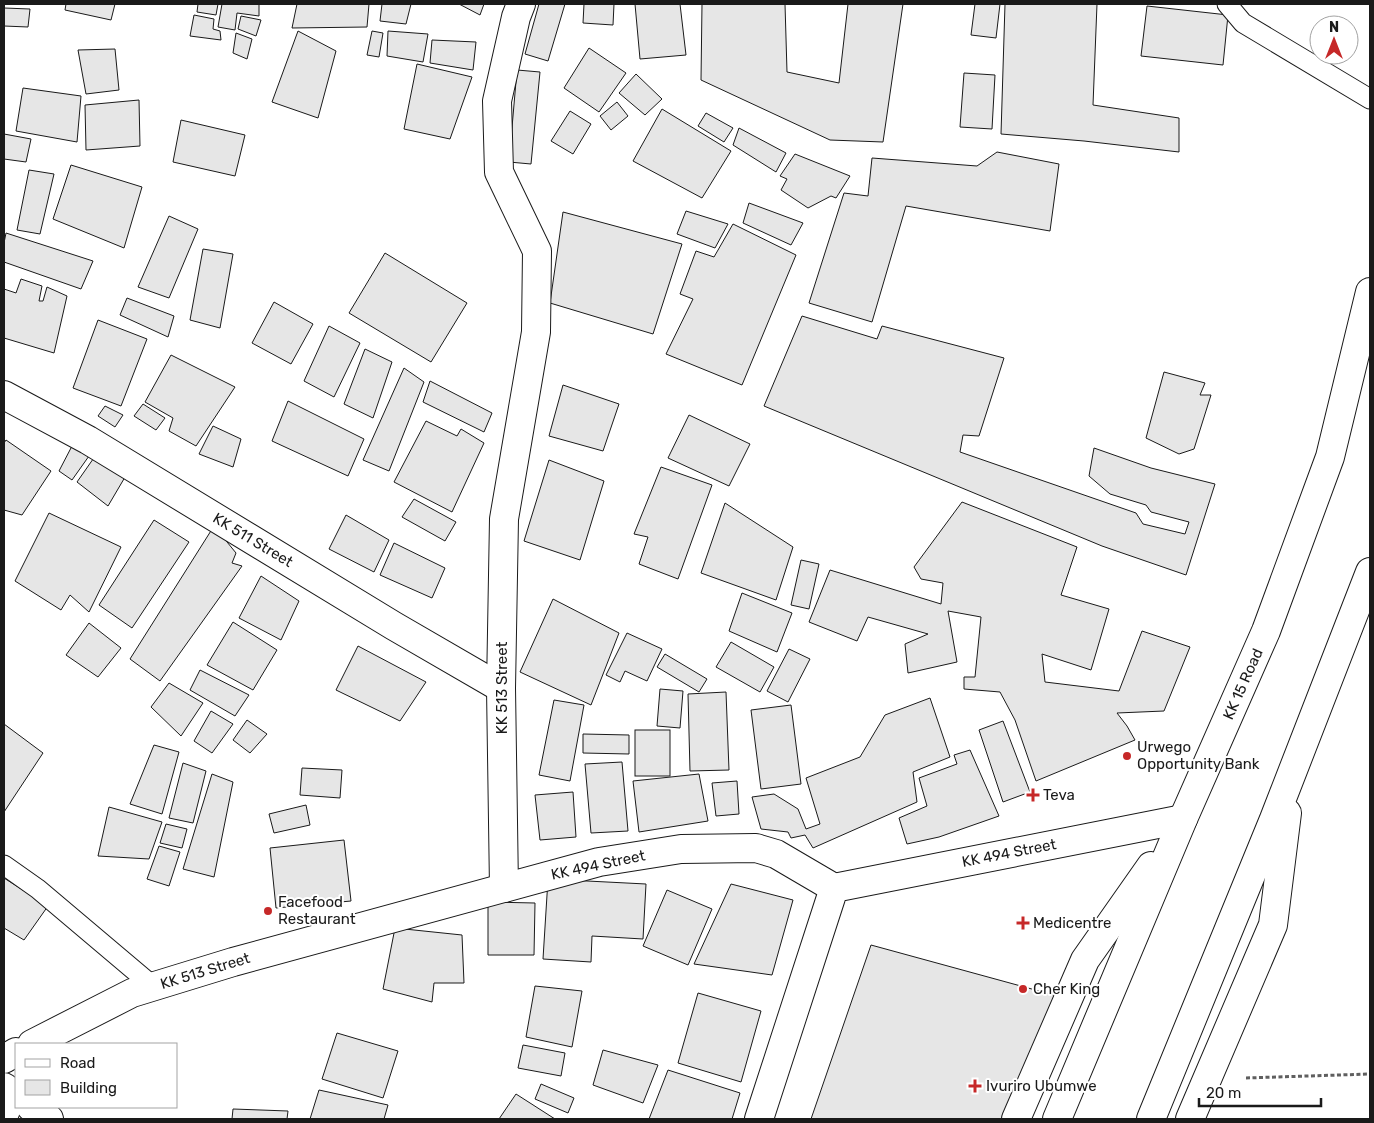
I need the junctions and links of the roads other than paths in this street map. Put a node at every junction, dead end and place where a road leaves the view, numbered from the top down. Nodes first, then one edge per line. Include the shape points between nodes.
1 (521, 4) edge
2 (1227, 4) edge
3 (1370, 99) edge
4 (1370, 292) edge
5 (4, 395) edge
6 (1370, 572) edge
7 (501, 688) junction
8 (1292, 772) junction
9 (1183, 819) junction
10 (4, 865) edge
11 (504, 888) junction
12 (834, 888) junction
13 (154, 987) junction
14 (34, 1043) edge
15 (15, 1053) edge
16 (4, 1059) edge
17 (4, 1087) edge
18 (15, 1096) edge
19 (15, 1099) edge
20 (32, 1108) edge
21 (7, 1119) edge
22 (48, 1119) edge
23 (759, 1119) edge
24 (1016, 1119) edge
25 (1057, 1119) edge
26 (1151, 1119) edge
27 (1190, 1119) edge

1 - 7 main road, KK 513 Street via 497,101 499,172 538,251 536,332 504,519
2 - 3 lane via 1243,23
4 - 9 main road, KK 15 Road via 1330,457 1266,631
5 - 7 main road, KK 511 Street via 88,440
6 - 8 main road
7 - 11 main road, KK 513 Street
8 - 26 main road
8 - 27 main road via 1273,925
9 - 12 main road, KK 494 Street
9 - 24 main road via 1085,960
9 - 25 main road, KK 15 Road
10 - 13 lane via 38,889
11 - 12 main road, KK 494 Street via 599,862 672,850 756,848 776,854
11 - 13 main road, KK 513 Street via 233,962
12 - 23 main road
13 - 14 main road, KK 513 Street via 132,993
15 - 16 main road
17 - 18 main road
19 - 21 lane
20 - 22 main road

